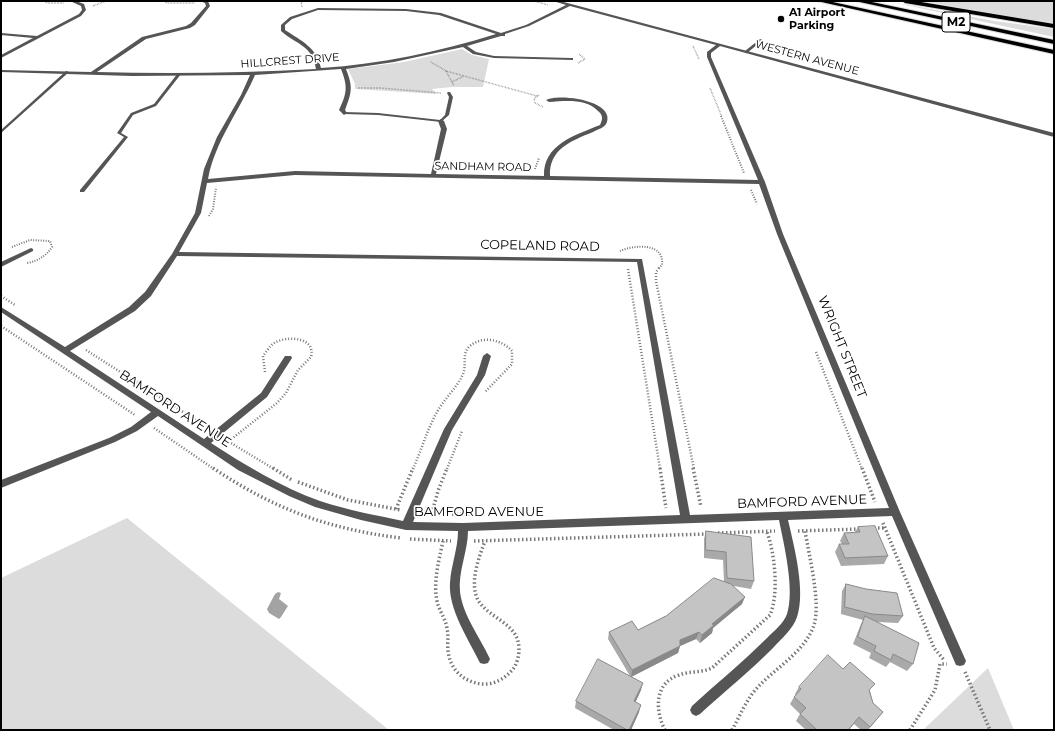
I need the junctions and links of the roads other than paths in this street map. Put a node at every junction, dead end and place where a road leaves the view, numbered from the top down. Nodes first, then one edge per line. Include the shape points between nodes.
1 (72, 1) edge
2 (202, 1) edge
3 (555, 1) edge
4 (820, 1) edge
5 (858, 1) edge
6 (906, 1) edge
7 (570, 5) junction
8 (1054, 26) edge
9 (1, 34) edge
10 (503, 35) junction
11 (37, 38) junction
12 (762, 40) dead end
13 (1054, 42) edge
14 (719, 45) junction
15 (464, 46) junction
16 (746, 52) junction
17 (1054, 52) edge
18 (1, 57) edge
19 (571, 59) dead end
20 (343, 68) junction
21 (319, 70) junction
22 (1, 71) edge
23 (67, 72) junction
24 (93, 72) junction
25 (179, 74) junction
26 (253, 75) junction
27 (449, 93) road end
28 (550, 100) dead end
29 (344, 113) joint
30 (442, 121) junction
31 (1, 132) edge
32 (1054, 135) edge
33 (433, 176) junction
34 (547, 178) junction
35 (204, 181) junction
36 (762, 182) junction
37 (82, 192) dead end
38 (31, 250) dead end
39 (175, 254) junction
40 (1, 265) edge
41 (1, 309) edge
42 (64, 352) junction
43 (487, 356) dead end
44 (288, 358) dead end
45 (156, 413) junction
46 (205, 443) junction
47 (1, 484) edge
48 (895, 512) junction
49 (783, 516) junction
50 (686, 520) junction
51 (406, 526) junction
52 (463, 527) junction
53 (484, 659) dead end
54 (960, 661) road end
55 (696, 710) dead end

1 - 11 street via 83,5 84,10 80,15
2 - 24 street via 207,2 208,6 193,24 144,38
3 - 7 street, WESTERN AVENUE
4 - 17 highway, M2
5 - 13 highway, M2
6 - 8 highway
7 - 10 street, HILLCREST DRIVE via 538,22
7 - 14 street, WESTERN AVENUE
9 - 11 street
10 - 15 street, HILLCREST DRIVE
10 - 21 street via 478,25 428,12 318,9 291,18 283,25 282,31 312,50 318,58
11 - 18 street
12 - 16 lane
14 - 16 street, WESTERN AVENUE
14 - 36 street, WRIGHT STREET via 709,56
15 - 19 street via 475,53 494,57
15 - 20 street, HILLCREST DRIVE via 404,59
16 - 32 street, WESTERN AVENUE
20 - 21 street, HILLCREST DRIVE
20 - 29 street via 350,84 350,92 342,110
21 - 26 street, HILLCREST DRIVE
22 - 23 street, HILLCREST DRIVE
23 - 24 street, HILLCREST DRIVE
23 - 31 lane
24 - 25 street, HILLCREST DRIVE
25 - 26 street, HILLCREST DRIVE
25 - 37 lane via 155,105 132,114 119,133 126,137
26 - 35 street via 220,137
27 - 30 lane via 452,97 447,115
28 - 34 street via 575,100 590,104 601,110 606,117 602,126 568,141 554,154 547,164
29 - 30 lane
30 - 33 street via 444,129
33 - 34 street, SANDHAM ROAD
33 - 35 street, SANDHAM ROAD via 295,173
34 - 36 street, SANDHAM ROAD
35 - 39 street via 198,213
36 - 48 street, WRIGHT STREET via 780,234
38 - 40 street
39 - 42 street via 148,294 122,316
39 - 50 street, COPELAND ROAD via 640,260
41 - 42 street, BAMFORD AVENUE
42 - 45 street, BAMFORD AVENUE
43 - 51 street via 481,375 448,430
44 - 46 street via 264,395
45 - 46 street, BAMFORD AVENUE
45 - 47 street via 134,429 112,440
46 - 51 street, BAMFORD AVENUE via 241,467 318,504
48 - 49 street, BAMFORD AVENUE
48 - 54 street, WRIGHT STREET
49 - 50 street, BAMFORD AVENUE
49 - 55 street via 790,553 794,600 792,618 780,634
50 - 52 street, BAMFORD AVENUE
51 - 52 street, BAMFORD AVENUE
52 - 53 street via 455,592

